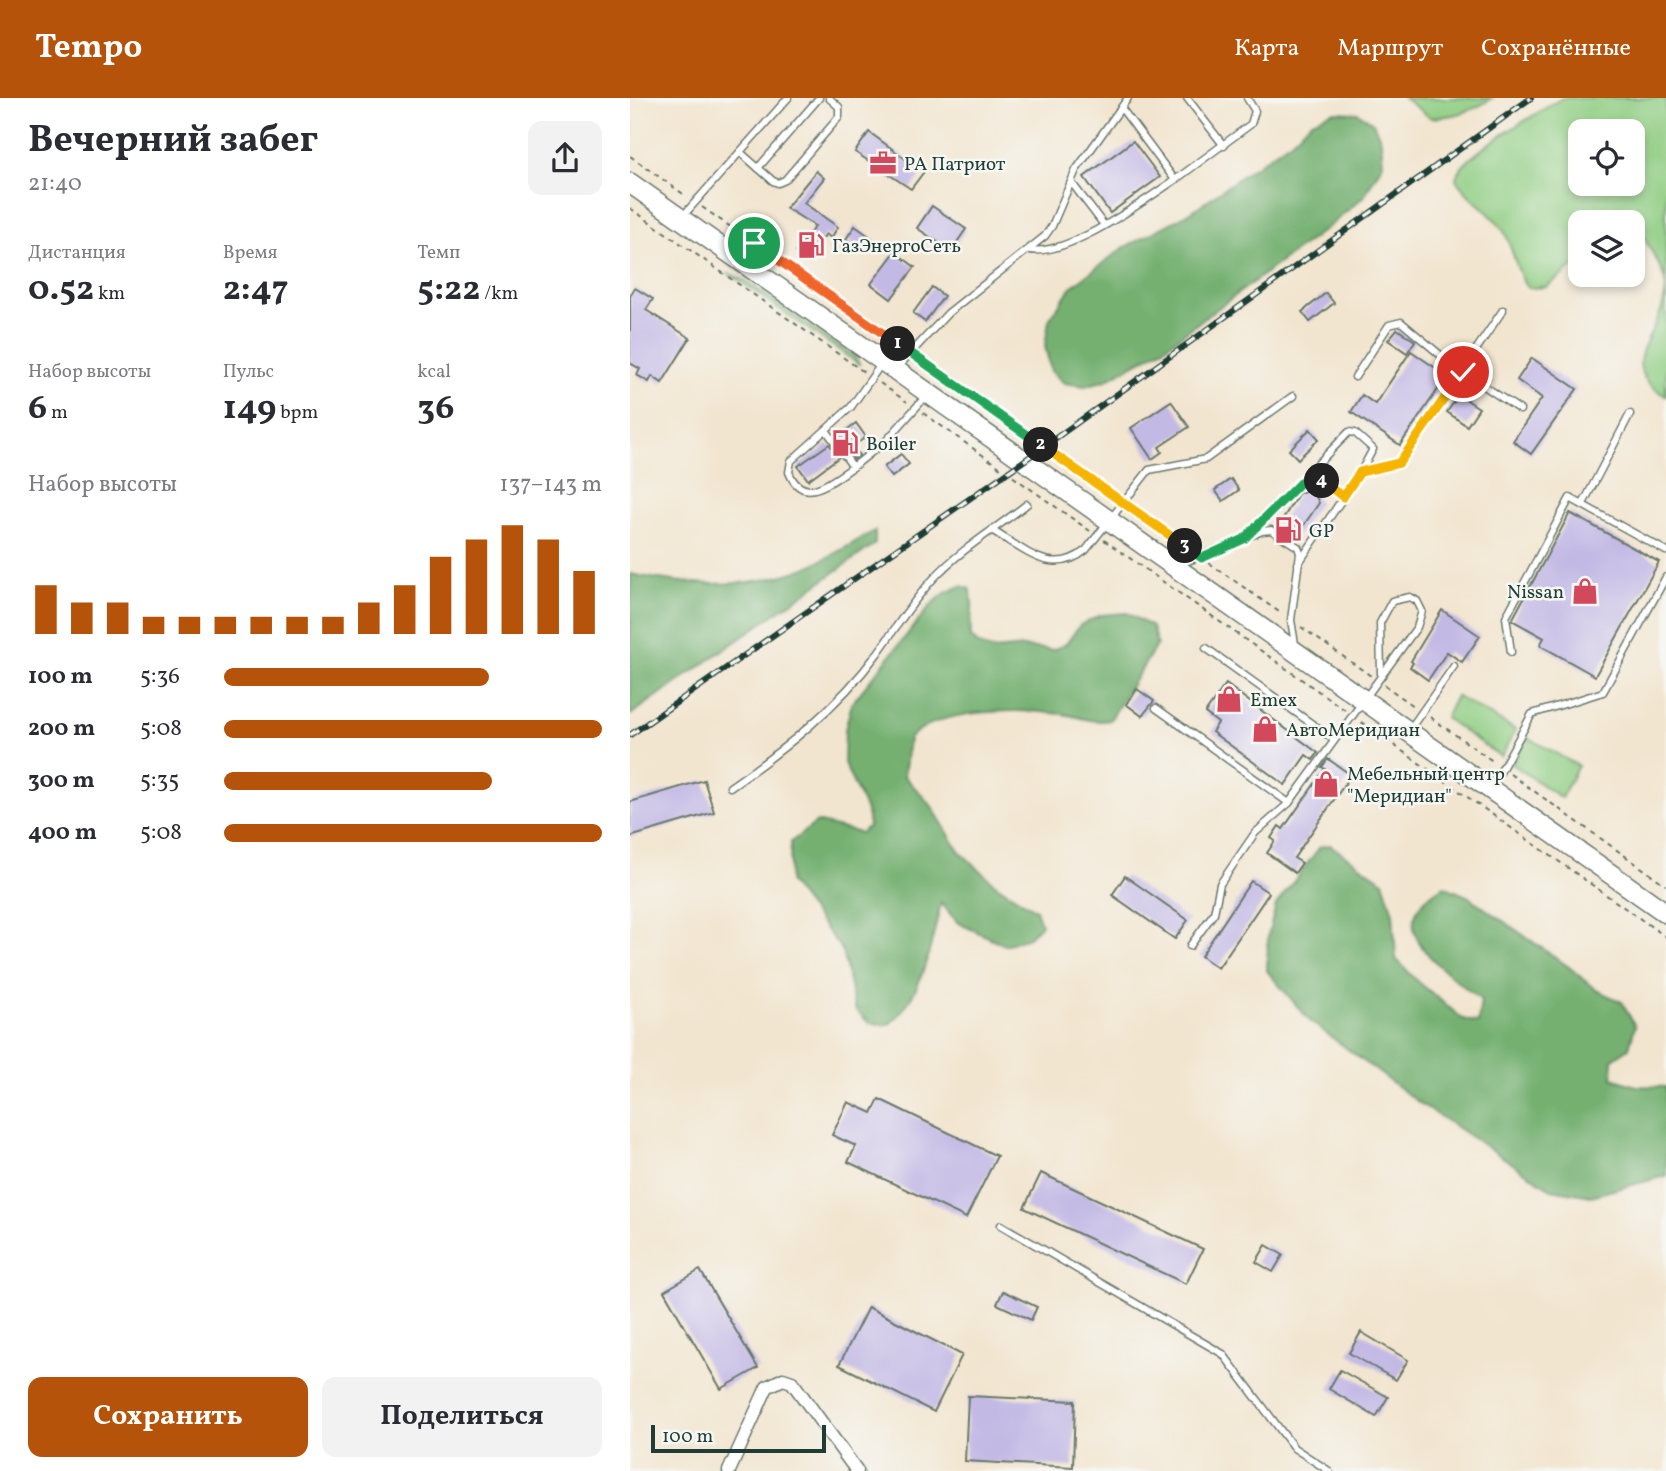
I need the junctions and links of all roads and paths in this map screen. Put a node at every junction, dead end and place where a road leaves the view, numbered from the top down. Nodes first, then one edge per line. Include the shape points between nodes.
1 (788, 98) edge
2 (819, 98) edge
3 (828, 98) edge
4 (1128, 98) edge
5 (1187, 98) edge
6 (1247, 98) edge
7 (1122, 109) junction
8 (1224, 146) junction
9 (740, 152) junction
10 (630, 156) edge
11 (758, 168) junction
12 (1175, 180) junction
13 (1070, 182) junction
14 (630, 184) edge
15 (696, 202) junction
16 (630, 208) edge
17 (681, 219) junction
18 (1104, 225) junction
19 (1029, 250) junction
20 (1503, 310) dead end
21 (909, 352) junction
22 (890, 365) junction
23 (1463, 372) junction
24 (1355, 377) dead end
25 (872, 378) junction
26 (929, 393) junction
27 (1293, 396) dead end
28 (916, 408) junction
29 (1520, 410) dead end
30 (1630, 414) dead end
31 (826, 430) junction
32 (853, 467) junction
33 (1311, 472) junction
34 (1360, 472) junction
35 (1343, 497) junction
36 (1123, 502) junction
37 (1027, 504) dead end
38 (1583, 504) junction
39 (1109, 519) junction
40 (993, 531) junction
41 (1097, 536) junction
42 (1244, 539) junction
43 (1666, 551) edge
44 (1202, 558) junction
45 (1298, 564) junction
46 (1175, 566) junction
47 (1666, 577) edge
48 (1291, 620) junction
49 (1206, 648) dead end
50 (1296, 649) junction
51 (1511, 652) dead end
52 (1454, 666) dead end
53 (1379, 678) junction
54 (1364, 698) junction
55 (1156, 708) dead end
56 (1422, 712) junction
57 (1351, 715) junction
58 (1409, 730) junction
59 (1334, 739) junction
60 (1502, 768) junction
61 (730, 787) dead end
62 (1491, 788) junction
63 (1289, 803) junction
64 (1666, 885) edge
65 (1666, 913) edge
66 (1666, 937) edge
67 (1190, 946) dead end
68 (1001, 1225) dead end
69 (729, 1471) edge
70 (858, 1471) edge
71 (1329, 1471) edge

1 - 9 lane
2 - 11 lane
3 - 11 lane via 839,107 839,117 785,180 773,181
4 - 7 lane
5 - 8 lane
6 - 8 lane via 1255,118
7 - 12 lane
7 - 13 lane
8 - 12 lane
9 - 11 lane
9 - 15 lane
10 - 15 path
12 - 18 lane
13 - 18 lane
13 - 19 lane via 1052,226
14 - 17 main road
15 - 17 lane
15 - 21 path
16 - 25 path
17 - 22 main road
18 - 19 lane via 1051,250
19 - 21 lane via 948,313
20 - 23 lane
21 - 22 lane
21 - 36 path
22 - 25 lane
22 - 26 main road
23 - 24 lane via 1406,323 1395,322
23 - 29 lane
23 - 34 lane via 1399,463
25 - 28 path
25 - 31 lane via 859,398
26 - 28 lane
26 - 39 main road
27 - 36 lane via 1206,459 1151,468
28 - 32 lane via 887,440
28 - 41 path
30 - 38 lane
31 - 32 lane
31 - 32 lane via 791,461 791,477 803,489 815,491
33 - 34 lane via 1349,432 1373,449
33 - 35 lane
33 - 42 lane
34 - 35 lane
35 - 45 lane
36 - 39 lane
36 - 44 path
37 - 40 lane
38 - 43 lane
38 - 51 lane via 1570,498 1506,617
39 - 41 lane
39 - 46 main road
40 - 41 lane via 1054,564 1079,556
40 - 61 lane via 920,593 877,654 834,703 773,757
41 - 57 path
42 - 44 lane
42 - 45 lane via 1271,530 1298,547
44 - 46 lane
44 - 48 path
45 - 48 lane
46 - 50 main road
47 - 60 lane via 1603,692 1537,711
48 - 50 lane
48 - 53 path
49 - 59 lane
50 - 54 main road
52 - 56 lane
53 - 53 lane via 1381,617 1397,597 1410,597 1422,611 1417,627
53 - 54 lane
53 - 56 path
54 - 57 lane
54 - 58 main road
55 - 63 lane
56 - 58 lane
56 - 60 path
57 - 59 lane
57 - 66 path
58 - 62 main road
59 - 63 lane
60 - 62 lane
60 - 64 path
62 - 65 main road
63 - 67 lane via 1255,833 1220,884 1214,913
68 - 71 lane via 1223,1354 1294,1448
69 - 70 street via 768,1387 783,1379 792,1382

